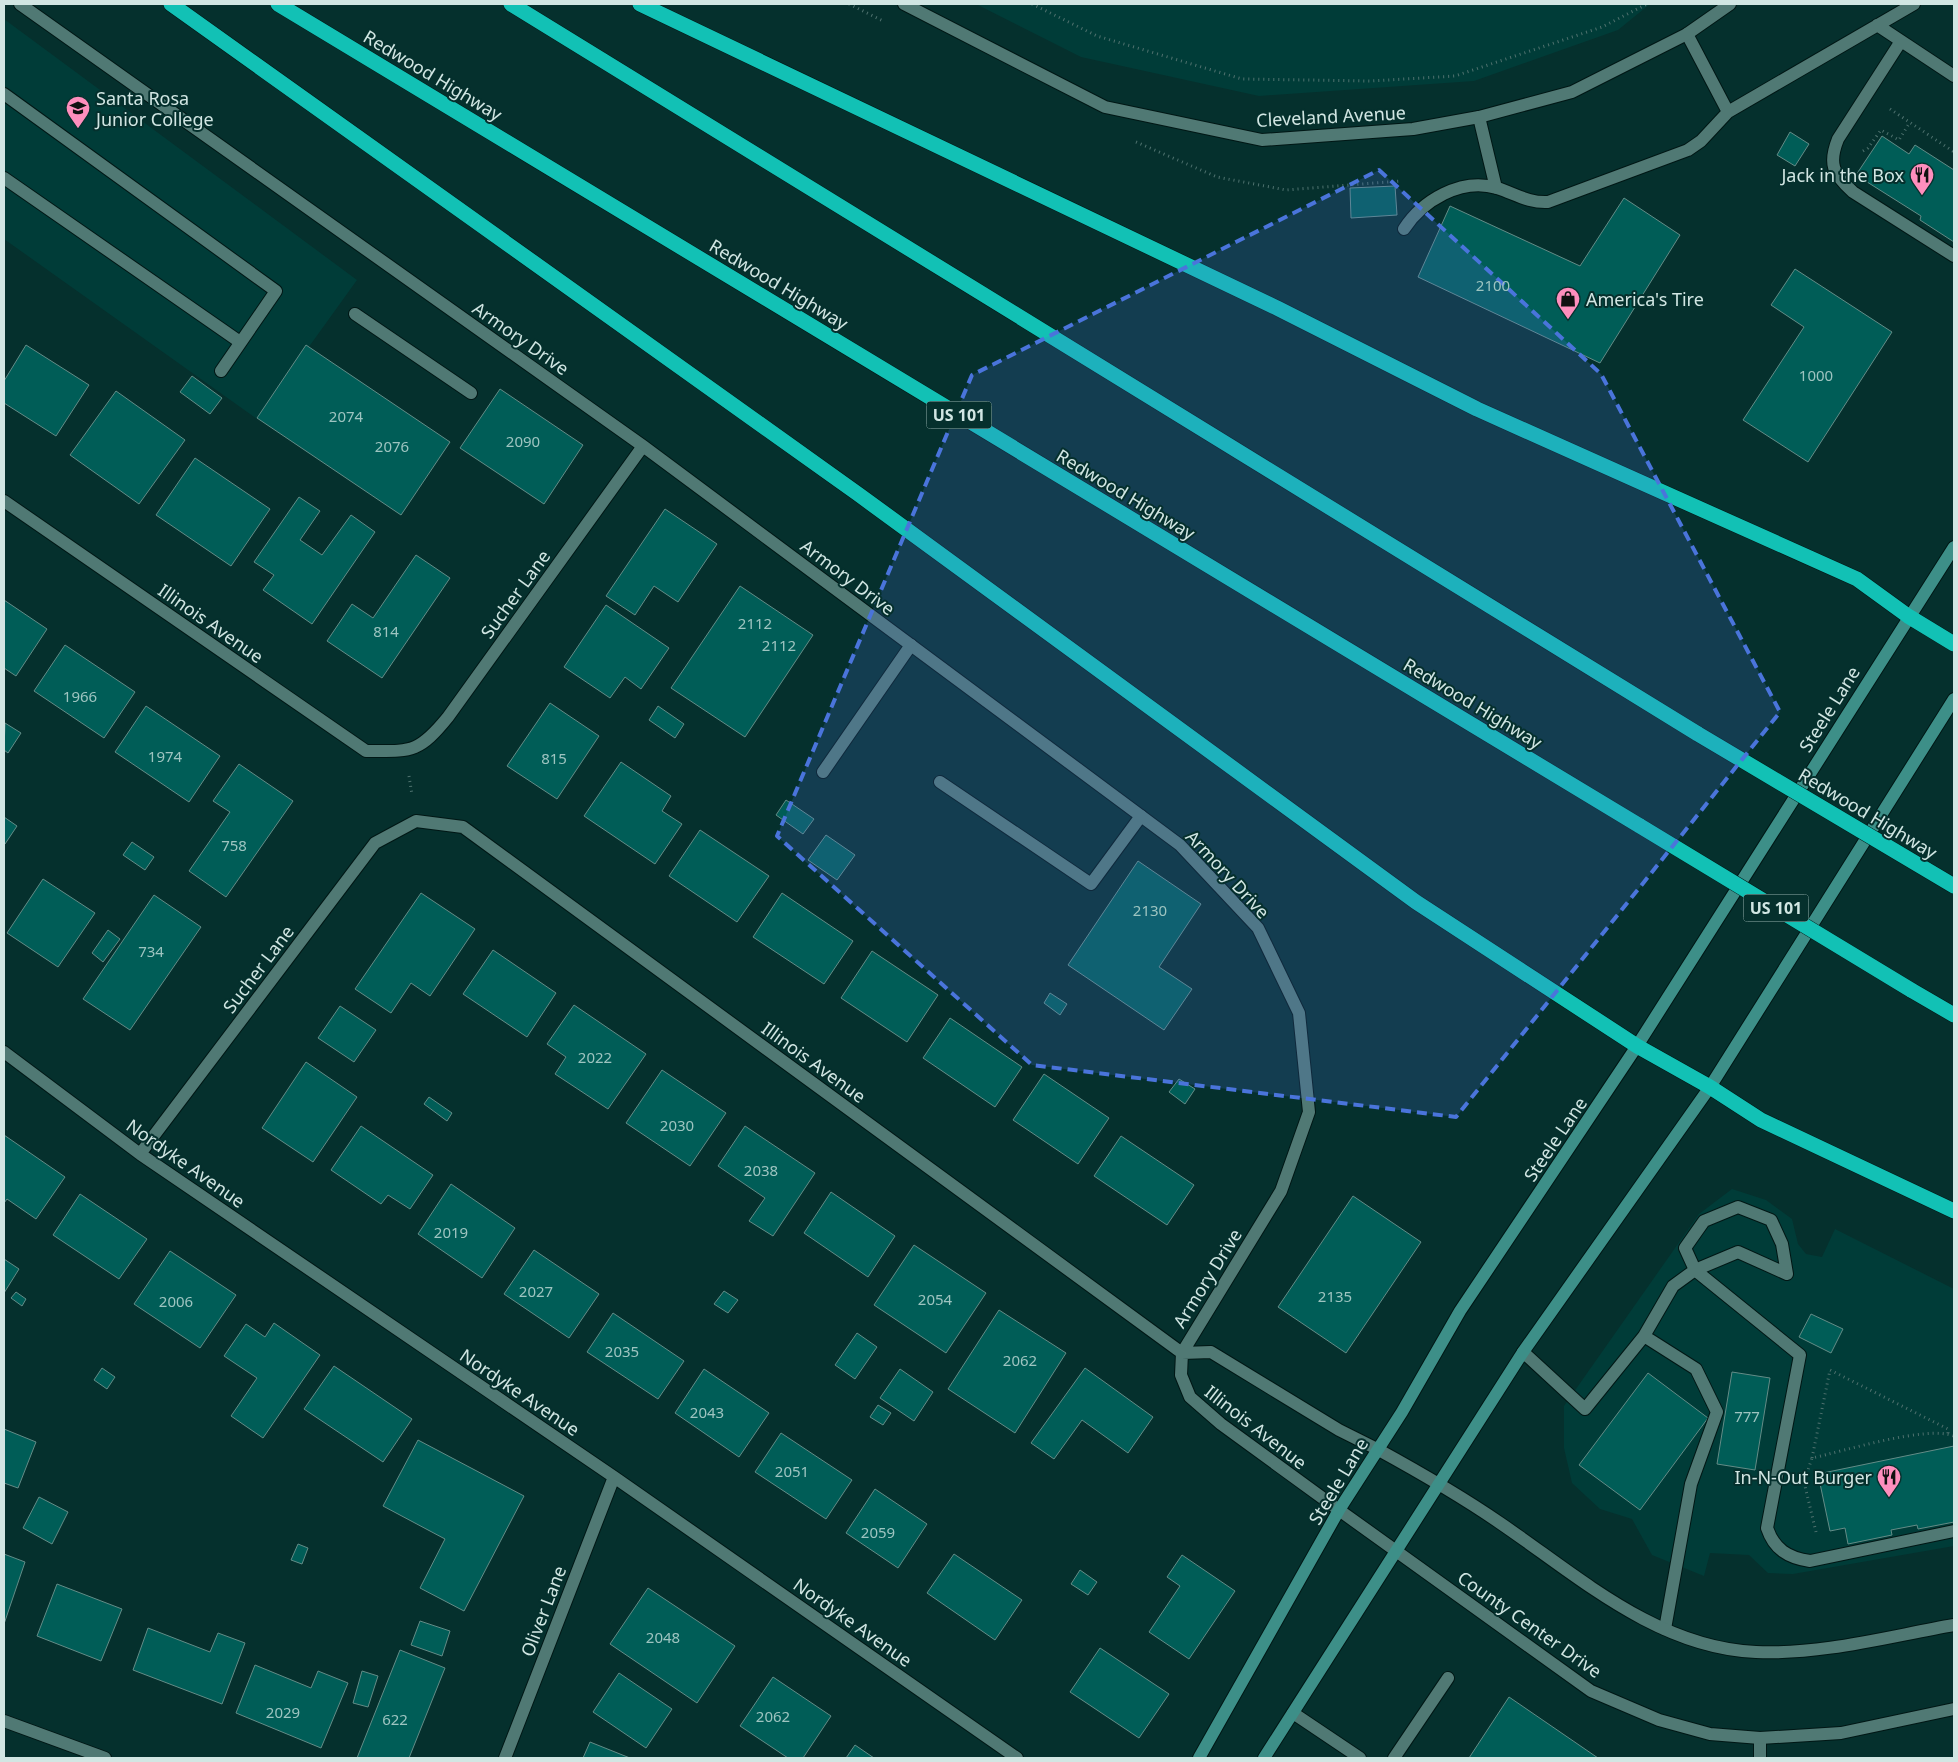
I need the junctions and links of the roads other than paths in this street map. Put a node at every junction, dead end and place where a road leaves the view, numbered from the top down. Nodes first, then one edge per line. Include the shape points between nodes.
1 (20, 4) edge
2 (171, 4) edge
3 (278, 4) edge
4 (511, 4) edge
5 (640, 4) edge
6 (904, 4) edge
7 (1730, 4) edge
8 (1914, 4) edge
9 (1877, 25) junction
10 (1687, 34) junction
11 (1901, 41) junction
12 (1954, 76) edge
13 (4, 94) edge
14 (1728, 112) junction
15 (1479, 117) junction
16 (4, 178) edge
17 (1496, 188) junction
18 (1404, 229) dead end
19 (1954, 256) edge
20 (355, 314) dead end
21 (240, 342) junction
22 (221, 371) dead end
23 (471, 393) dead end
24 (643, 446) junction
25 (4, 501) edge
26 (1954, 547) edge
27 (1908, 616) junction
28 (1954, 644) edge
29 (911, 645) junction
30 (1954, 699) edge
31 (405, 751) joint
32 (823, 772) dead end
33 (940, 782) dead end
34 (1141, 816) junction
35 (416, 821) joint
36 (1954, 886) edge
37 (1954, 1016) edge
38 (1638, 1046) junction
39 (4, 1052) edge
40 (1710, 1087) junction
41 (140, 1154) junction
42 (1954, 1211) edge
43 (1695, 1270) junction
44 (1644, 1336) junction
45 (1523, 1352) junction
46 (1182, 1353) junction
47 (1377, 1449) junction
48 (614, 1476) junction
49 (1439, 1483) junction
50 (1339, 1510) junction
51 (1954, 1531) edge
52 (1397, 1551) junction
53 (1954, 1625) edge
54 (1665, 1629) junction
55 (1448, 1678) dead end
56 (1954, 1709) edge
57 (1293, 1713) junction
58 (4, 1721) edge
59 (1760, 1738) junction
60 (105, 1758) edge
61 (506, 1758) edge
62 (1018, 1758) edge
63 (1199, 1758) edge
64 (1264, 1758) edge
65 (1360, 1758) edge
66 (1394, 1758) edge
67 (1760, 1758) edge

1 - 24 street, Armory Drive
2 - 38 highway via 858,494 1416,902
3 - 37 highway, Redwood Highway / US 101, bridge
4 - 36 highway, Redwood Highway, bridge via 1698,734
5 - 27 highway via 1277,308 1477,409 1856,579
6 - 15 street, Cleveland Avenue via 1105,107 1262,140 1413,129
7 - 10 street, Cleveland Avenue
8 - 9 street
9 - 11 street
9 - 14 street
10 - 14 street
10 - 15 street, Cleveland Avenue via 1572,92
11 - 12 street
11 - 19 street via 1838,139 1832,165 1840,180 1853,192
13 - 21 street via 276,290
14 - 17 street via 1688,150 1548,202 1526,201
15 - 17 street
16 - 21 street
17 - 18 street via 1462,189 1442,194 1413,216
20 - 23 street
21 - 22 street
24 - 29 street, Armory Drive
24 - 31 street, Sucher Lane via 448,717 429,741
25 - 31 street, Illinois Avenue via 366,751
26 - 27 main road, Steele Lane
27 - 28 highway
27 - 38 main road, Steele Lane
29 - 32 street
29 - 34 street, Armory Drive
30 - 40 main road
33 - 34 street via 1091,884
34 - 46 street, Armory Drive via 1180,845 1258,928 1299,1013 1309,1112 1280,1191
35 - 41 street, Sucher Lane via 375,843
35 - 46 street, Illinois Avenue via 463,828
38 - 40 highway
38 - 47 main road, Steele Lane via 1460,1311
39 - 41 street, Nordyke Avenue
40 - 42 highway via 1761,1120
40 - 45 main road
41 - 48 street, Nordyke Avenue
43 - 43 street via 1738,1252 1787,1274 1782,1244 1771,1220 1738,1208 1704,1221 1685,1248
43 - 44 street via 1673,1286
43 - 51 street via 1800,1355 1767,1528 1772,1542 1795,1559 1810,1561
44 - 45 street via 1585,1409
44 - 54 street via 1696,1369 1717,1412 1691,1484
45 - 49 main road
46 - 47 street, Illinois Avenue via 1211,1352 1339,1430
46 - 50 street, Illinois Avenue via 1181,1375 1190,1397 1221,1424
47 - 49 street
47 - 50 main road, Steele Lane
48 - 61 street, Oliver Lane
48 - 62 street, Nordyke Avenue
49 - 52 main road
49 - 54 street via 1634,1615
50 - 52 street, County Center Drive
50 - 63 main road, Steele Lane
52 - 57 main road
52 - 59 street, County Center Drive via 1591,1691 1659,1720 1710,1734
53 - 54 street via 1822,1648 1757,1652 1726,1649 1687,1639
55 - 66 street
56 - 59 street, County Center Drive via 1841,1733
57 - 64 main road
57 - 65 street
58 - 60 street
59 - 67 street

